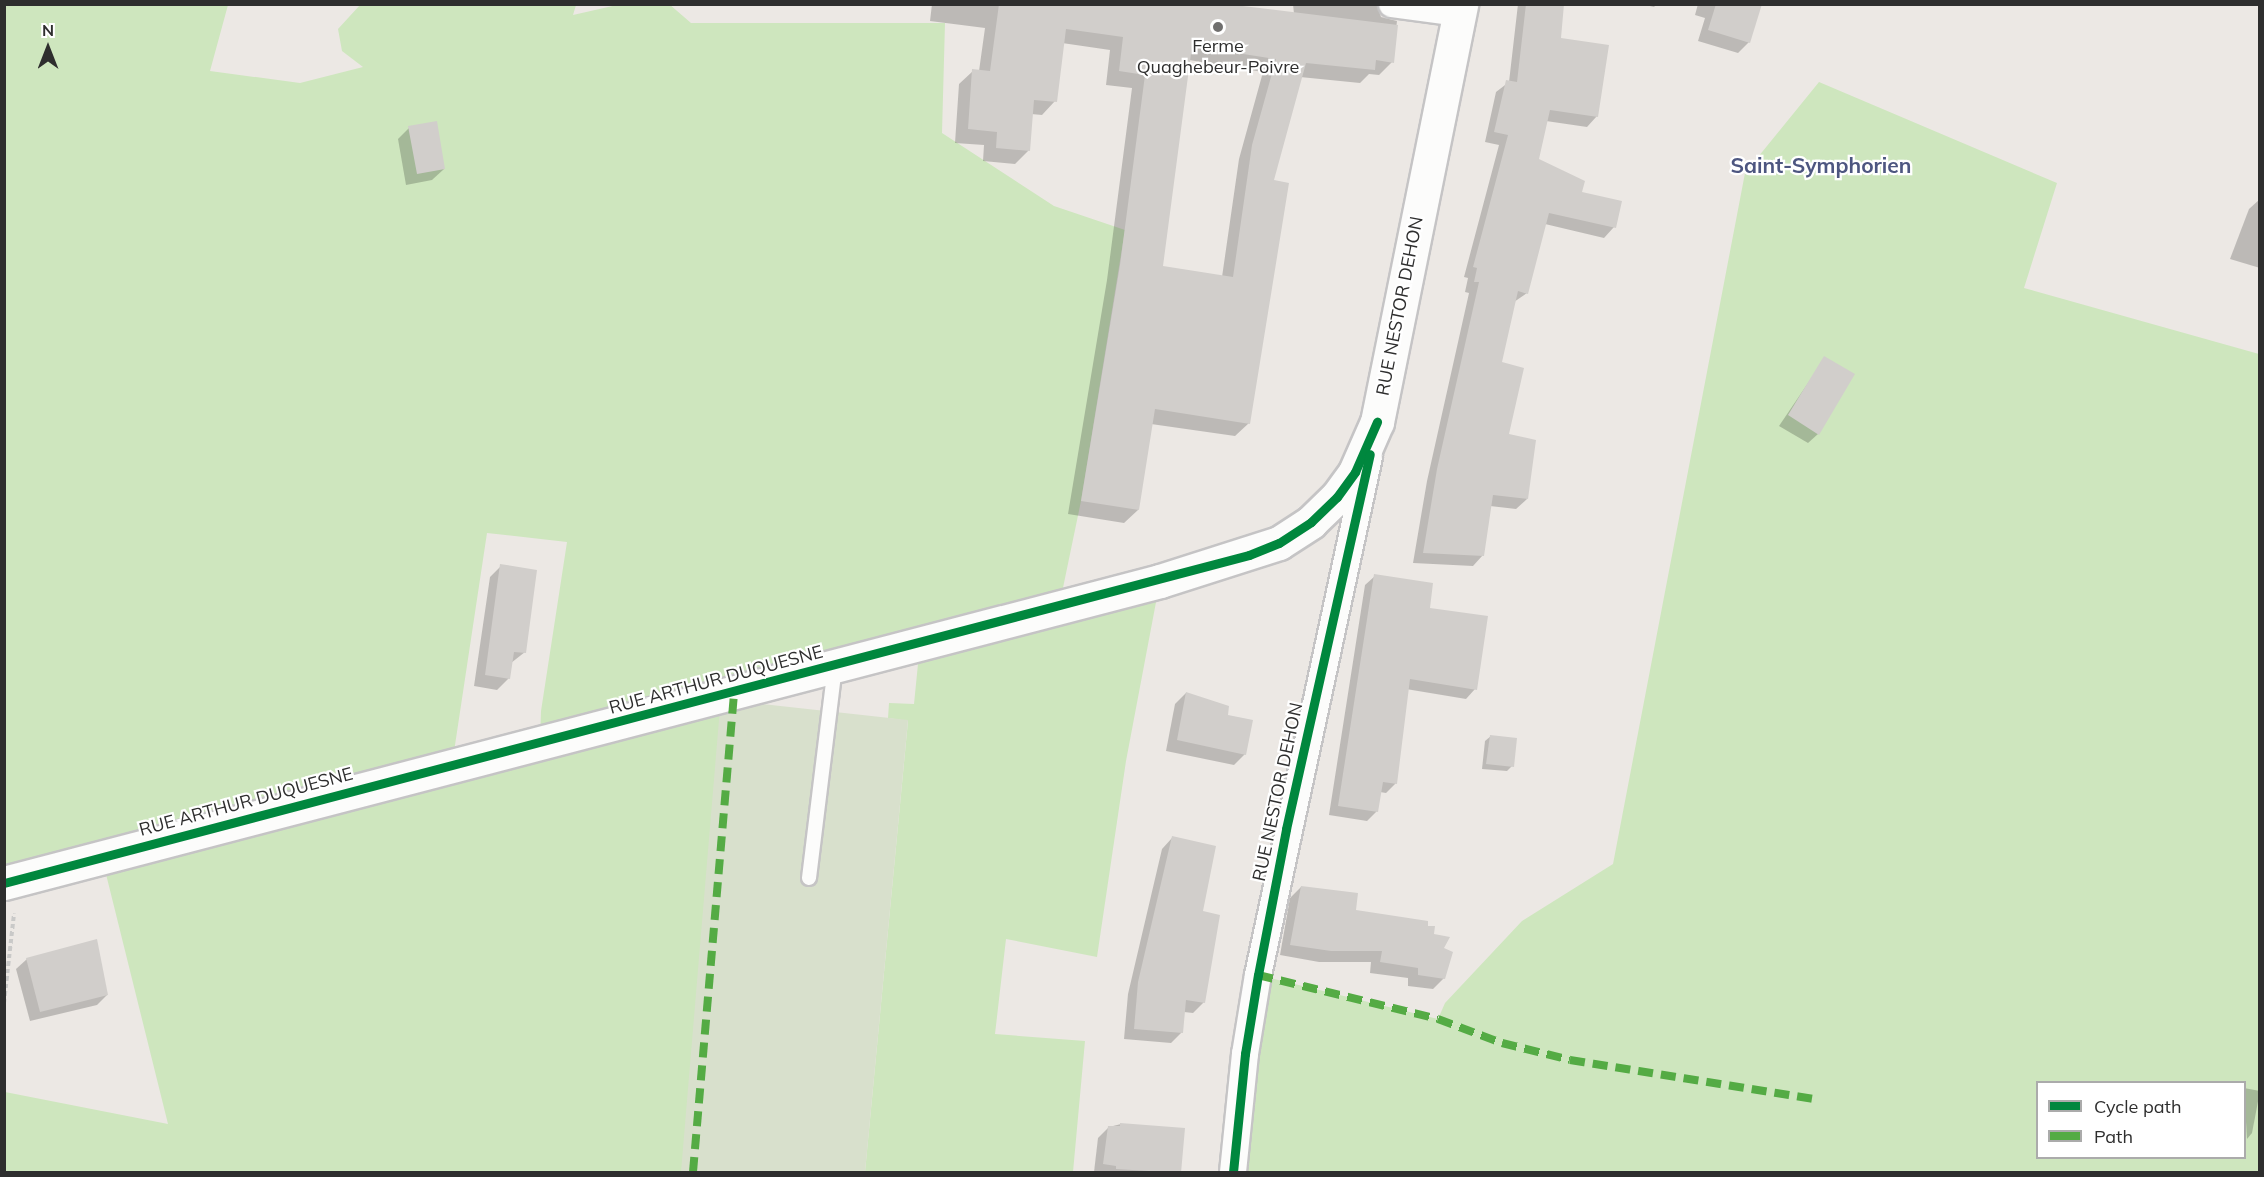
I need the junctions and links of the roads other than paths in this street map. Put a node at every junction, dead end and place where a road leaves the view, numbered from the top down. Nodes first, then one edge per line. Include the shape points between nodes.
1 (1392, 4) edge
2 (1460, 9) edge
3 (1377, 422) junction
4 (835, 666) junction
5 (809, 878) dead end
6 (6, 882) edge
7 (1233, 1173) edge

1 - 2 street
2 - 3 main road, RUE NESTOR DEHON
3 - 4 main road, RUE ARTHUR DUQUESNE via 1355,472 1336,497 1311,522 1279,543 1170,579
3 - 7 street, RUE NESTOR DEHON via 1286,829 1258,975 1245,1054
4 - 5 lane
4 - 6 main road, RUE ARTHUR DUQUESNE

